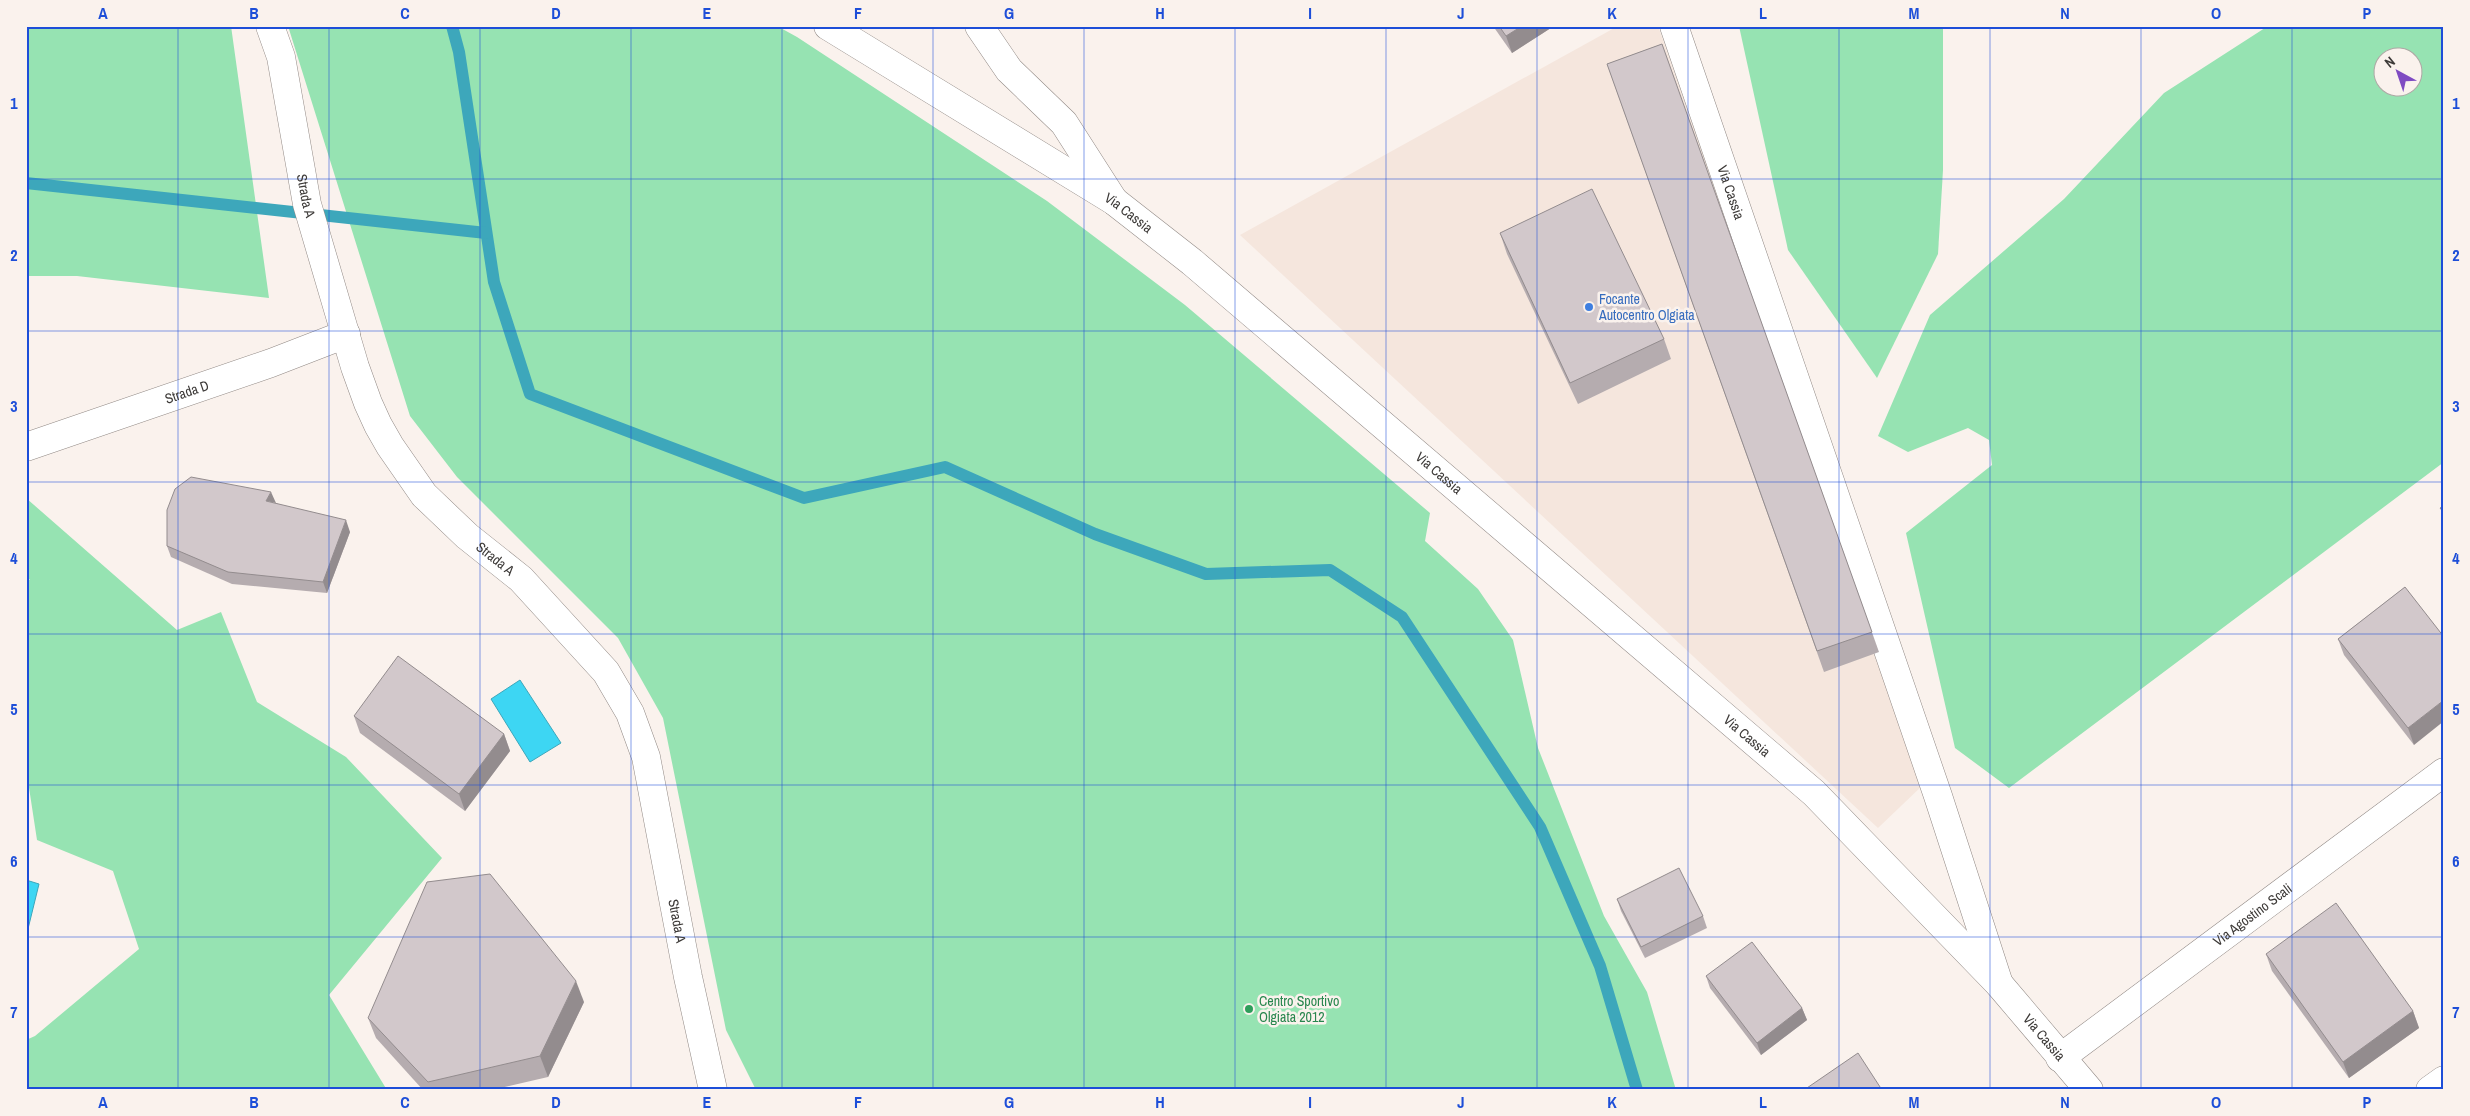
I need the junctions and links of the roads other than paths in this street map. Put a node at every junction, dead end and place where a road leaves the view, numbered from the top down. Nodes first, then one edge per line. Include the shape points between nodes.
1 (270, 26) edge
2 (828, 26) edge
3 (979, 26) edge
4 (1674, 26) edge
5 (1114, 201) junction
6 (346, 334) junction
7 (26, 447) edge
8 (2444, 772) edge
9 (1999, 984) junction
10 (2060, 1058) junction
11 (2444, 1080) edge
12 (713, 1090) edge
13 (2089, 1090) edge
14 (2430, 1090) edge

1 - 6 street, Strada A via 281,57 307,204
2 - 5 street, Via Cassia
3 - 5 street via 1009,70 1064,123
4 - 9 street, Via Cassia via 1938,796
5 - 9 street, Via Cassia via 1192,262 1814,793
6 - 7 street, Strada D
6 - 12 street, Strada A via 375,418 424,495 521,579 606,672 630,713 646,757 693,1005
8 - 10 street, Via Agostino Scali
9 - 10 street, Via Cassia
10 - 13 street, Via Cassia
11 - 14 street

